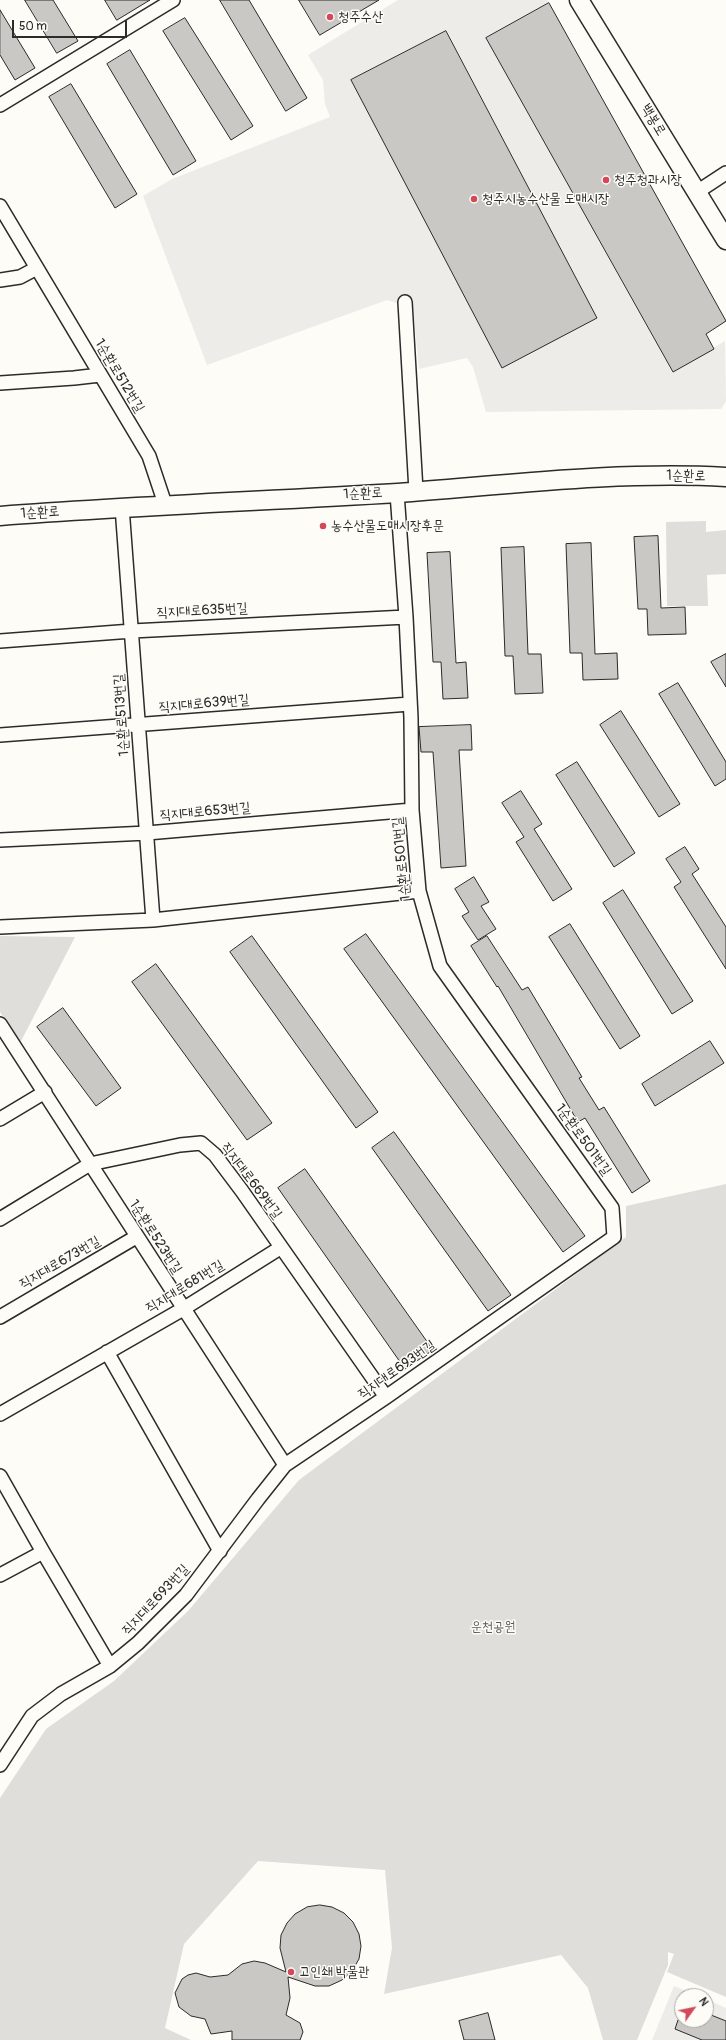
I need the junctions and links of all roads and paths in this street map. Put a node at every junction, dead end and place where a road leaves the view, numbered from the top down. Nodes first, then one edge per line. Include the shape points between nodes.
1 (173, 0) edge
2 (579, 0) edge
3 (0, 105) edge
4 (726, 173) edge
5 (697, 192) junction
6 (0, 206) edge
7 (726, 240) edge
8 (37, 268) junction
9 (0, 280) edge
10 (405, 302) dead end
11 (100, 375) junction
12 (0, 383) edge
13 (726, 477) edge
14 (416, 491) junction
15 (397, 493) junction
16 (165, 504) junction
17 (122, 507) junction
18 (0, 516) edge
19 (406, 617) junction
20 (132, 631) junction
21 (0, 641) edge
22 (410, 704) junction
23 (138, 725) junction
24 (0, 735) edge
25 (412, 810) junction
26 (147, 833) junction
27 (0, 840) edge
28 (419, 892) junction
29 (152, 920) junction
30 (0, 926) edge
31 (0, 1024) edge
32 (45, 1092) junction
33 (0, 1119) edge
34 (90, 1164) junction
35 (0, 1219) edge
36 (136, 1237) junction
37 (614, 1237) joint
38 (280, 1248) junction
39 (183, 1309) junction
40 (0, 1316) edge
41 (106, 1352) junction
42 (386, 1397) junction
43 (0, 1414) edge
44 (285, 1465) junction
45 (0, 1476) edge
46 (220, 1551) junction
47 (42, 1552) junction
48 (0, 1575) edge
49 (110, 1666) junction
50 (0, 1765) edge

1 - 3 street
2 - 5 street, 백봉로
4 - 5 street
5 - 7 street, 백봉로
6 - 8 street, 1순환로512번길
8 - 9 street via 20,277
8 - 11 street, 1순환로512번길
10 - 14 street
11 - 12 street
11 - 16 street, 1순환로512번길 via 149,456
13 - 14 street, 1순환로 via 623,477
14 - 15 street, 1순환로
15 - 16 street, 1순환로
15 - 19 street, 1순환로501번길
16 - 17 street, 1순환로
17 - 18 street, 1순환로
17 - 20 street, 1순환로513번길
19 - 20 street, 직지대로635번길
19 - 22 street, 1순환로501번길
20 - 21 street, 직지대로635번길
20 - 23 street, 1순환로513번길
22 - 23 street, 직지대로639번길
22 - 25 street, 1순환로501번길
23 - 24 street, 직지대로639번길
23 - 26 street, 1순환로513번길
25 - 26 street, 직지대로653번길
25 - 28 street, 1순환로501번길
26 - 27 street, 직지대로653번길
26 - 29 street, 1순환로513번길
28 - 29 street
28 - 37 street, 1순환로501번길 via 440,966 612,1208
29 - 30 street
31 - 32 street, 1순환로523번길
32 - 33 street
32 - 34 street, 1순환로523번길
34 - 35 street, 직지대로669번길
34 - 36 street, 1순환로523번길
34 - 38 street, 직지대로669번길 via 201,1143 215,1155
36 - 39 street, 1순환로523번길
36 - 40 street, 직지대로673번길
37 - 42 street, 직지대로693번길
38 - 39 street, 직지대로681번길
38 - 42 street, 직지대로669번길
39 - 41 street, 직지대로681번길
39 - 44 street, 1순환로523번길
41 - 43 street, 직지대로681번길
41 - 46 street
42 - 44 street, 직지대로693번길
44 - 46 street, 직지대로693번길
45 - 47 street
46 - 49 street, 직지대로693번길 via 186,1595 138,1643
47 - 48 street
47 - 49 street
49 - 50 street, 직지대로693번길 via 61,1694 32,1716

